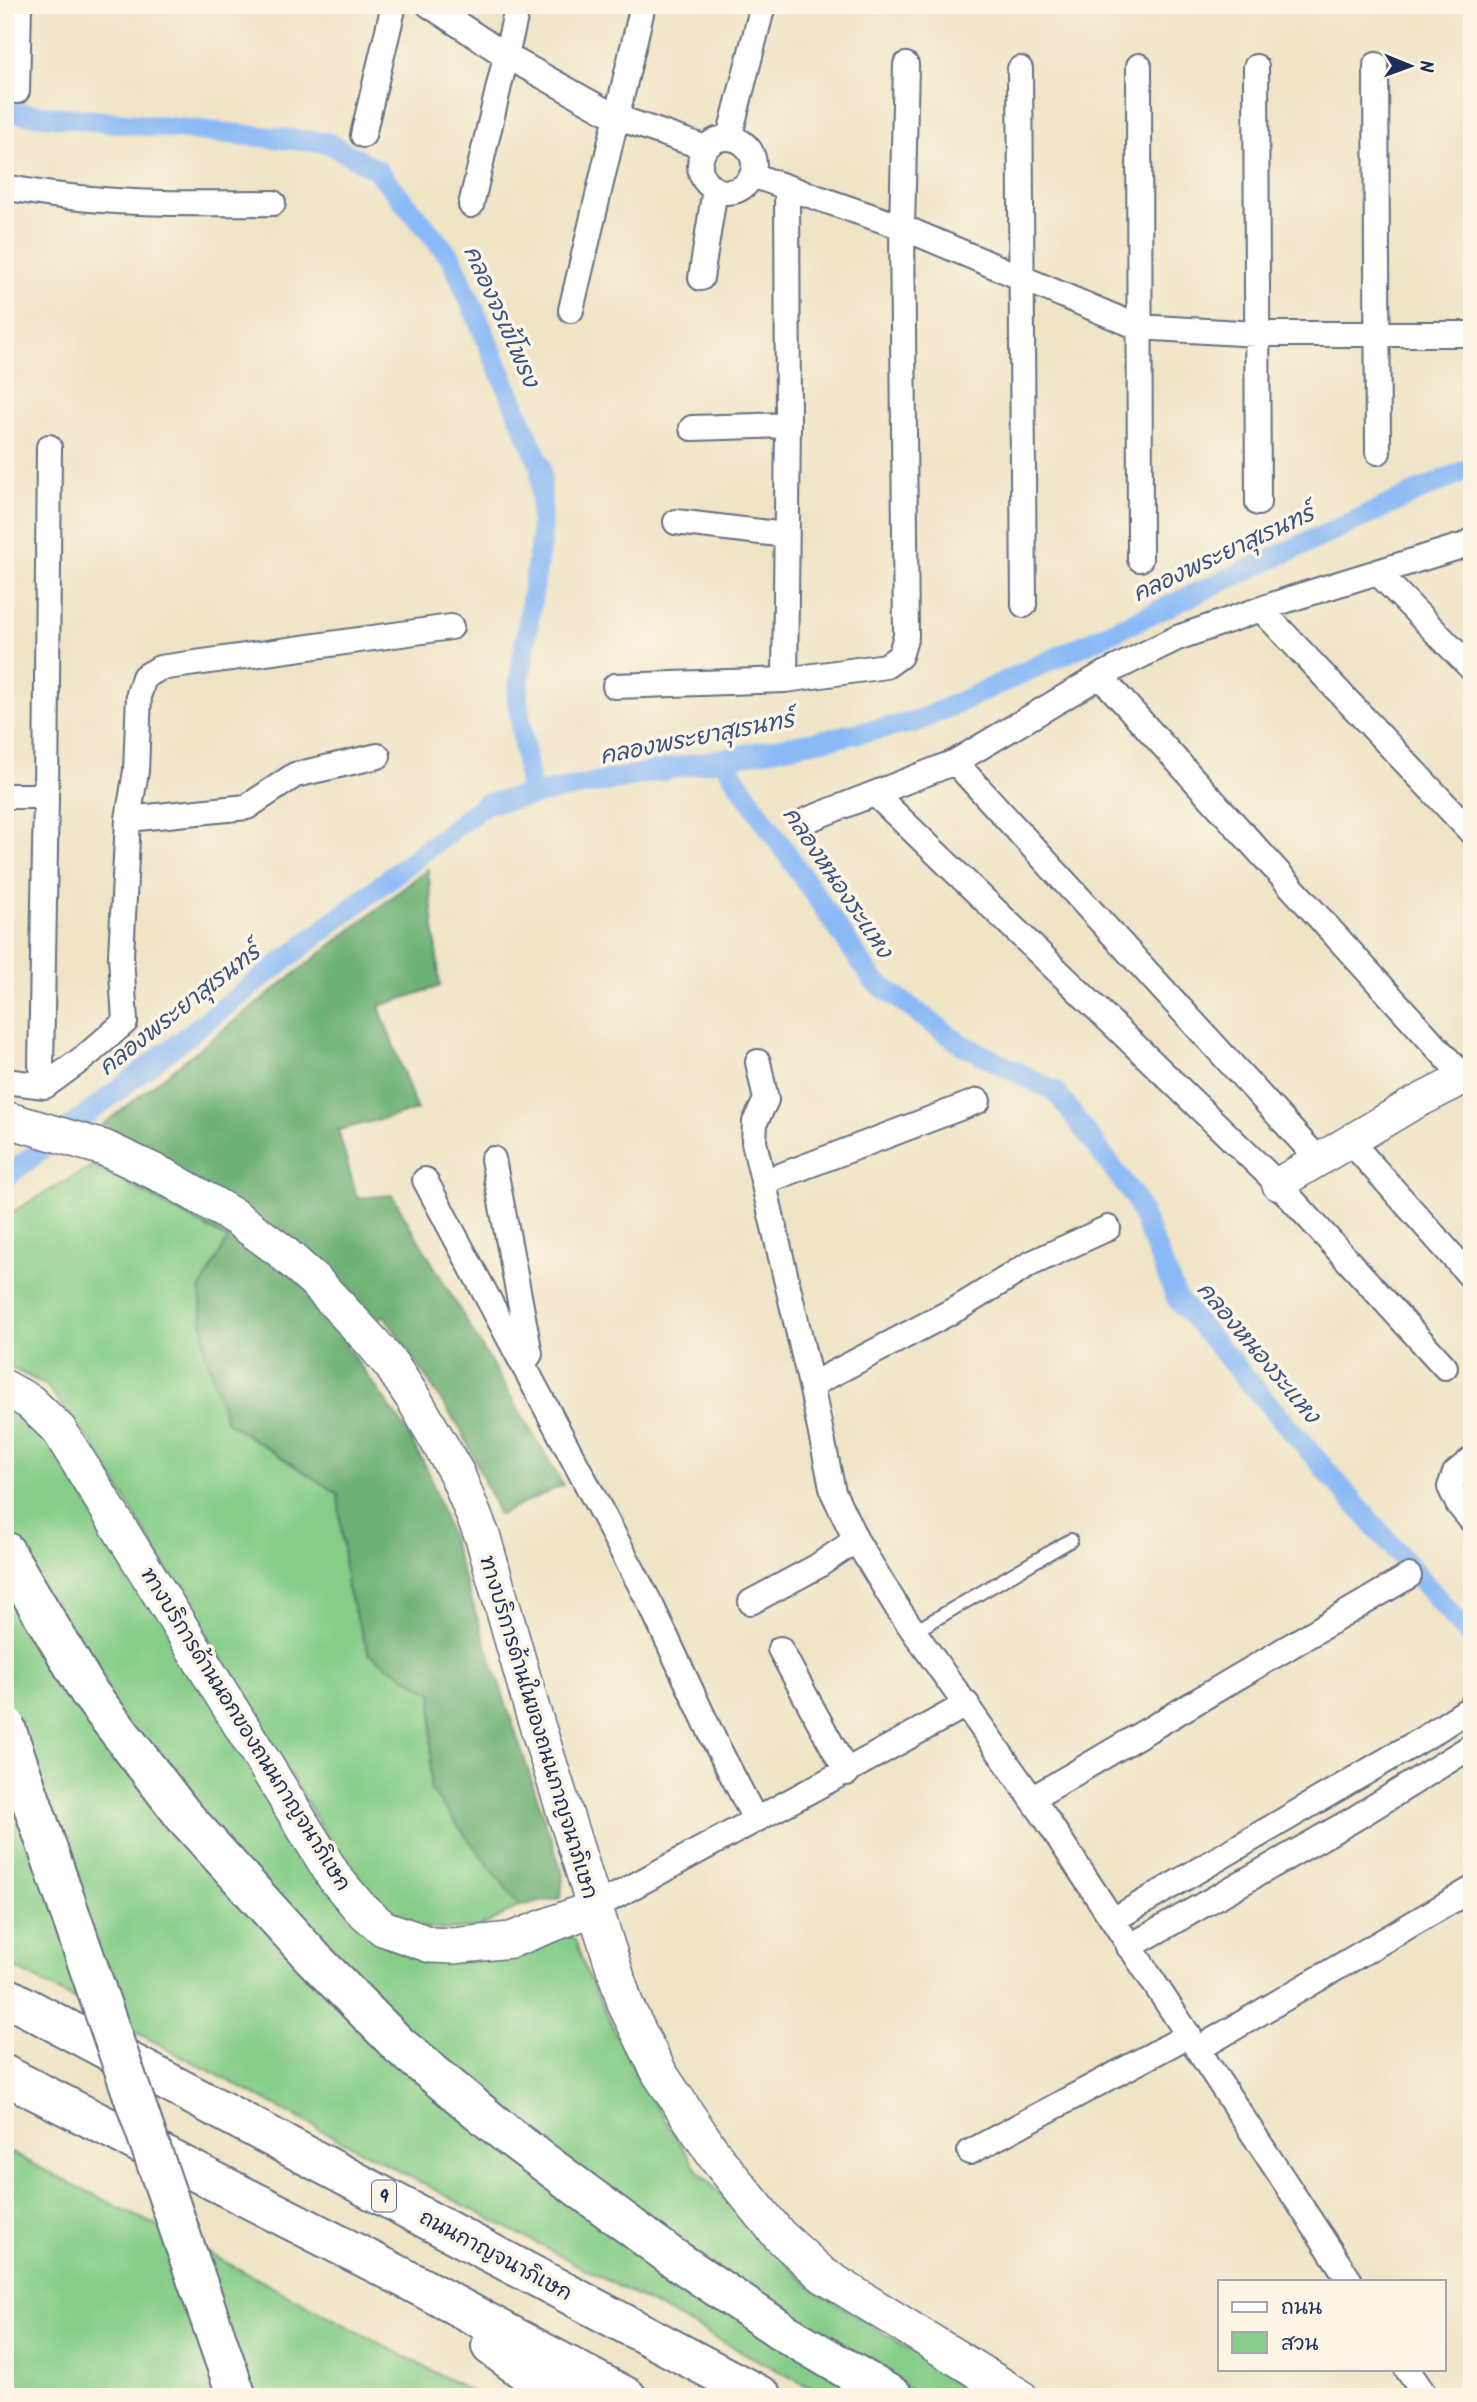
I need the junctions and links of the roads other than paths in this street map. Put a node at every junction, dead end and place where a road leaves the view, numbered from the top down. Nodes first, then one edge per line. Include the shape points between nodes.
1 (19, 5) edge
2 (394, 5) edge
3 (429, 5) edge
4 (518, 5) edge
5 (643, 5) edge
6 (763, 5) edge
7 (505, 55) junction
8 (906, 65) dead end
9 (1377, 65) dead end
10 (1139, 66) dead end
11 (1256, 67) dead end
12 (1020, 69) dead end
13 (17, 91) dead end
14 (616, 117) junction
15 (363, 135) dead end
16 (729, 138) junction
17 (706, 148) junction
18 (752, 174) junction
19 (5, 187) edge
20 (787, 188) junction
21 (715, 189) junction
22 (273, 203) dead end
23 (471, 205) dead end
24 (902, 227) junction
25 (701, 278) dead end
26 (1022, 278) junction
27 (571, 310) dead end
28 (1138, 327) junction
29 (1378, 333) junction
30 (1256, 334) junction
31 (1472, 334) edge
32 (788, 425) junction
33 (692, 428) dead end
34 (49, 447) dead end
35 (1378, 452) dead end
36 (1258, 503) dead end
37 (676, 522) dead end
38 (786, 535) junction
39 (1472, 540) edge
40 (1140, 559) dead end
41 (1377, 572) junction
42 (1024, 605) dead end
43 (1261, 609) junction
44 (451, 627) dead end
45 (1472, 669) edge
46 (1100, 676) junction
47 (785, 680) junction
48 (615, 686) dead end
49 (377, 756) dead end
50 (955, 762) junction
51 (875, 794) junction
52 (5, 796) edge
53 (46, 796) junction
54 (128, 819) junction
55 (807, 820) dead end
56 (1472, 833) edge
57 (758, 1062) dead end
58 (41, 1066) dead end
59 (1469, 1079) edge
60 (5, 1081) edge
61 (978, 1101) dead end
62 (5, 1119) edge
63 (1350, 1141) junction
64 (493, 1159) dead end
65 (1319, 1160) junction
66 (425, 1180) dead end
67 (764, 1182) junction
68 (1278, 1185) junction
69 (1108, 1228) dead end
70 (1472, 1278) edge
71 (524, 1356) junction
72 (1445, 1367) dead end
73 (811, 1385) junction
74 (5, 1388) edge
75 (1472, 1459) edge
76 (1472, 1521) edge
77 (1071, 1540) dead end
78 (856, 1541) junction
79 (5, 1551) edge
80 (1409, 1576) dead end
81 (751, 1602) dead end
82 (915, 1630) junction
83 (780, 1649) dead end
84 (967, 1704) junction
85 (1472, 1707) edge
86 (5, 1726) edge
87 (1426, 1737) junction
88 (1472, 1746) edge
89 (1445, 1762) junction
90 (847, 1773) junction
91 (1032, 1798) junction
92 (760, 1816) junction
93 (1472, 1889) edge
94 (594, 1908) junction
95 (1112, 1920) junction
96 (1129, 1947) junction
97 (5, 1996) edge
98 (1193, 2042) junction
99 (5, 2075) edge
100 (970, 2152) dead end
101 (391, 2271) junction
102 (1349, 2280) edge
103 (1408, 2370) edge
104 (237, 2397) edge
105 (559, 2397) edge
106 (627, 2397) edge
107 (763, 2397) edge
108 (894, 2397) edge
109 (1020, 2397) edge
110 (1426, 2397) edge

1 - 13 street
2 - 15 street
3 - 7 street
4 - 7 street
5 - 14 street
6 - 16 street
7 - 14 street
7 - 23 street
8 - 24 street
9 - 29 street
10 - 28 street
11 - 30 street
12 - 26 street
14 - 17 street
14 - 27 street
16 - 17 street
16 - 18 street via 747,146 754,164
17 - 21 street via 701,156 702,174
18 - 20 street
18 - 21 street via 738,190
19 - 22 street via 174,204
20 - 24 street
20 - 32 street
21 - 25 street
24 - 26 street
24 - 47 street via 906,636 900,656 886,666
26 - 28 street
26 - 42 street
28 - 30 street
28 - 40 street
29 - 30 street
29 - 31 street
29 - 35 street
30 - 36 street
32 - 33 street
32 - 38 street
34 - 53 street
37 - 38 street
38 - 47 street
39 - 41 street
41 - 43 street
41 - 45 street
43 - 46 street via 1177,638
43 - 56 street
44 - 54 street via 160,668 144,677
46 - 50 street
46 - 59 street
47 - 48 street
49 - 54 street via 295,775 247,807
50 - 51 street
50 - 65 street
51 - 55 street
51 - 68 street
52 - 53 street
53 - 58 street
54 - 60 street via 121,956 125,1022 45,1086
57 - 67 street via 766,1100 754,1122 754,1142
59 - 63 street via 1409,1105
61 - 67 street
62 - 94 main road, ทางบริการด้านในของถนนกาญจนาภิเษก via 104,1148 234,1217 315,1281 392,1366 457,1474 483,1538
63 - 65 street
63 - 70 street
64 - 71 street
65 - 68 street
66 - 71 street via 512,1346
67 - 73 street
68 - 72 street
69 - 73 street via 1031,1264
71 - 92 street via 662,1602
73 - 78 street via 833,1492
74 - 94 main road, ทางบริการด้านนอกของถนนกาญจนาภิเษก via 30,1402 59,1430 335,1878 360,1908 383,1928 431,1945 453,1946 512,1940
75 - 76 street via 1455,1474 1450,1487
77 - 82 lane
78 - 81 street
78 - 82 street
79 - 108 highway via 90,1694 184,1816 400,2046 510,2137 672,2257 782,2331
80 - 91 street
82 - 84 street
83 - 90 street
84 - 90 street
84 - 91 street
85 - 87 street
86 - 104 highway, bridge
87 - 89 street
87 - 95 street
88 - 89 street
89 - 96 street
90 - 92 street
91 - 95 street
92 - 94 street
93 - 98 street
94 - 109 main road, ทางบริการด้านในของถนนกาญจนาภิเษก via 626,2006 660,2074 718,2159 779,2235 823,2275
95 - 96 street
96 - 98 street
97 - 107 highway, ถนนกาญจนาภิเษก / 9
98 - 100 street
98 - 102 street
99 - 101 highway
101 - 105 highway
101 - 106 highway
103 - 110 street

